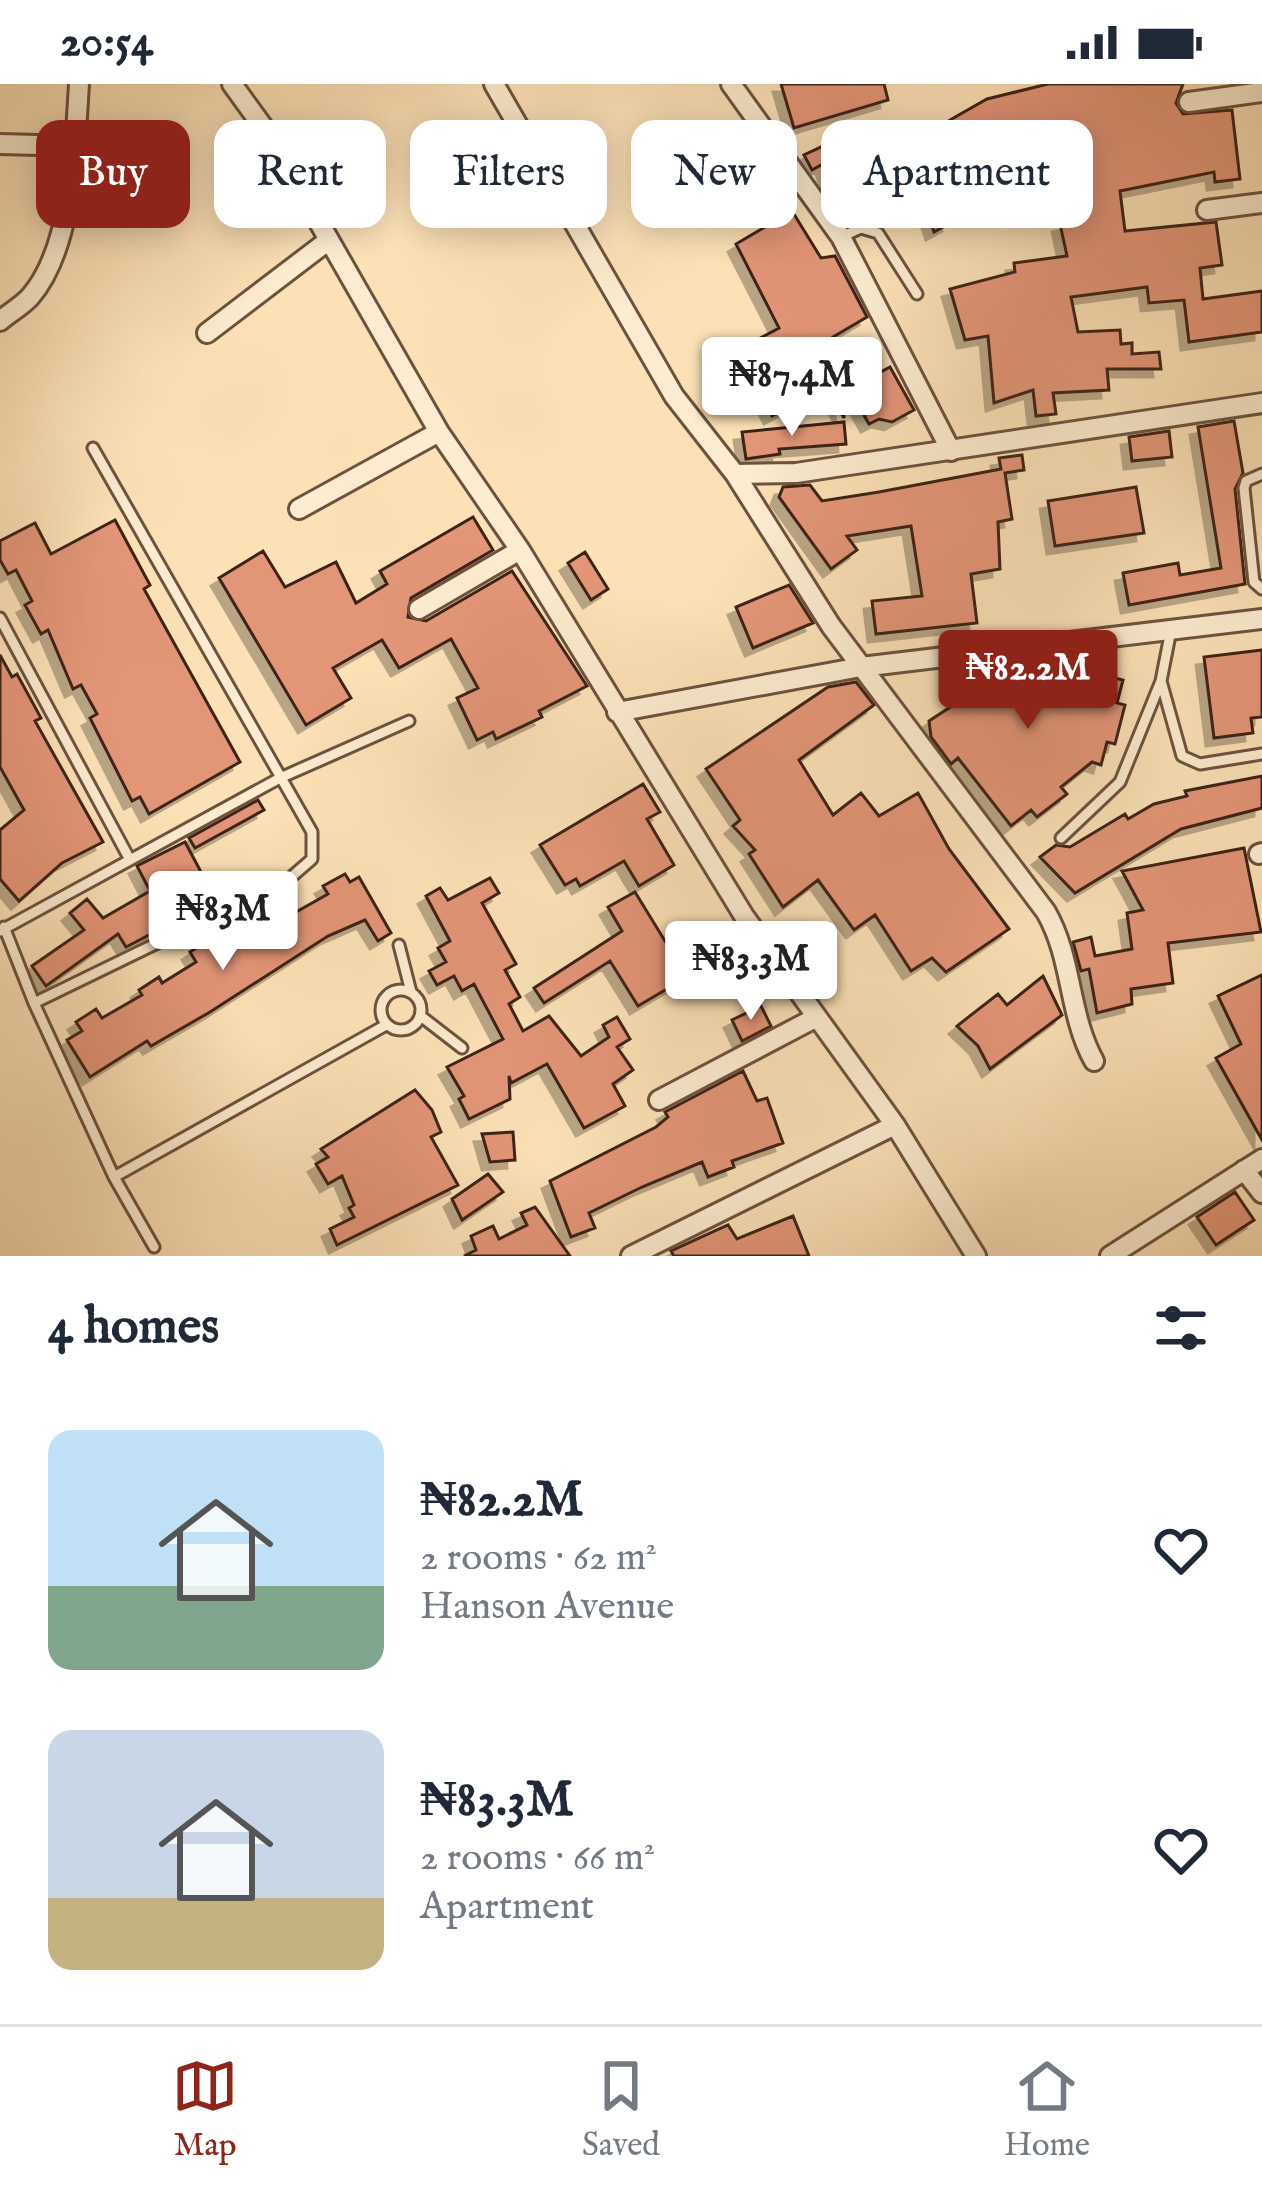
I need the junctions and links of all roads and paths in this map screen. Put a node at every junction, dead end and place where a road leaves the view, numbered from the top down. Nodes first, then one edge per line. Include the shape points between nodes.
1 (79, 84) edge
2 (232, 84) edge
3 (494, 84) edge
4 (731, 84) edge
5 (1262, 92) edge
6 (1190, 102) dead end
7 (77, 120) edge
8 (0, 144) edge
9 (36, 145) edge
10 (1262, 202) edge
11 (1207, 210) dead end
12 (58, 228) edge
13 (861, 228) joint
14 (841, 237) junction
15 (328, 240) junction
16 (917, 294) dead end
17 (0, 321) edge
18 (207, 332) dead end
19 (1262, 404) edge
20 (439, 432) junction
21 (93, 448) dead end
22 (951, 452) junction
23 (735, 474) junction
24 (1262, 474) edge
25 (299, 509) dead end
26 (520, 550) junction
27 (1262, 589) edge
28 (419, 609) dead end
29 (0, 618) edge
30 (1262, 620) edge
31 (1171, 630) junction
32 (861, 667) junction
33 (1161, 681) junction
34 (617, 712) junction
35 (409, 721) dead end
36 (1262, 754) edge
37 (280, 778) junction
38 (1061, 838) dead end
39 (129, 857) junction
40 (2, 929) edge
41 (399, 945) dead end
42 (411, 992) junction
43 (34, 1003) junction
44 (422, 1017) junction
45 (817, 1017) junction
46 (386, 1024) junction
47 (462, 1048) dead end
48 (1094, 1061) dead end
49 (659, 1100) dead end
50 (895, 1125) junction
51 (1262, 1159) edge
52 (1244, 1170) junction
53 (115, 1177) junction
54 (1262, 1193) edge
55 (154, 1247) dead end
56 (631, 1256) edge
57 (976, 1256) edge
58 (1110, 1256) edge

1 - 7 street
2 - 15 street
3 - 23 street via 674,396
4 - 14 street
5 - 6 street
8 - 9 street
10 - 11 street
12 - 17 street via 31,297
13 - 14 lane
13 - 16 lane via 878,233
14 - 22 street
15 - 18 street
15 - 20 street
19 - 22 street
20 - 25 street
20 - 26 street
21 - 37 lane
22 - 23 street
23 - 32 street
24 - 27 lane via 1244,488 1254,582
26 - 28 street
26 - 34 street
29 - 39 lane
30 - 31 street
31 - 32 street
31 - 33 lane
32 - 34 street
32 - 48 street via 1046,912
33 - 36 lane via 1182,756 1200,764
33 - 38 lane via 1120,782
34 - 45 street via 743,916
35 - 37 lane
37 - 39 lane
37 - 43 lane via 312,832 312,859 289,879
39 - 40 lane
40 - 43 lane
41 - 42 lane
42 - 44 lane
42 - 46 lane via 385,998
43 - 53 lane
44 - 46 lane via 399,1031
44 - 47 lane
45 - 49 street
45 - 50 street
46 - 53 lane
50 - 56 street
50 - 57 street
51 - 52 street
52 - 54 street
52 - 58 street
53 - 55 lane

